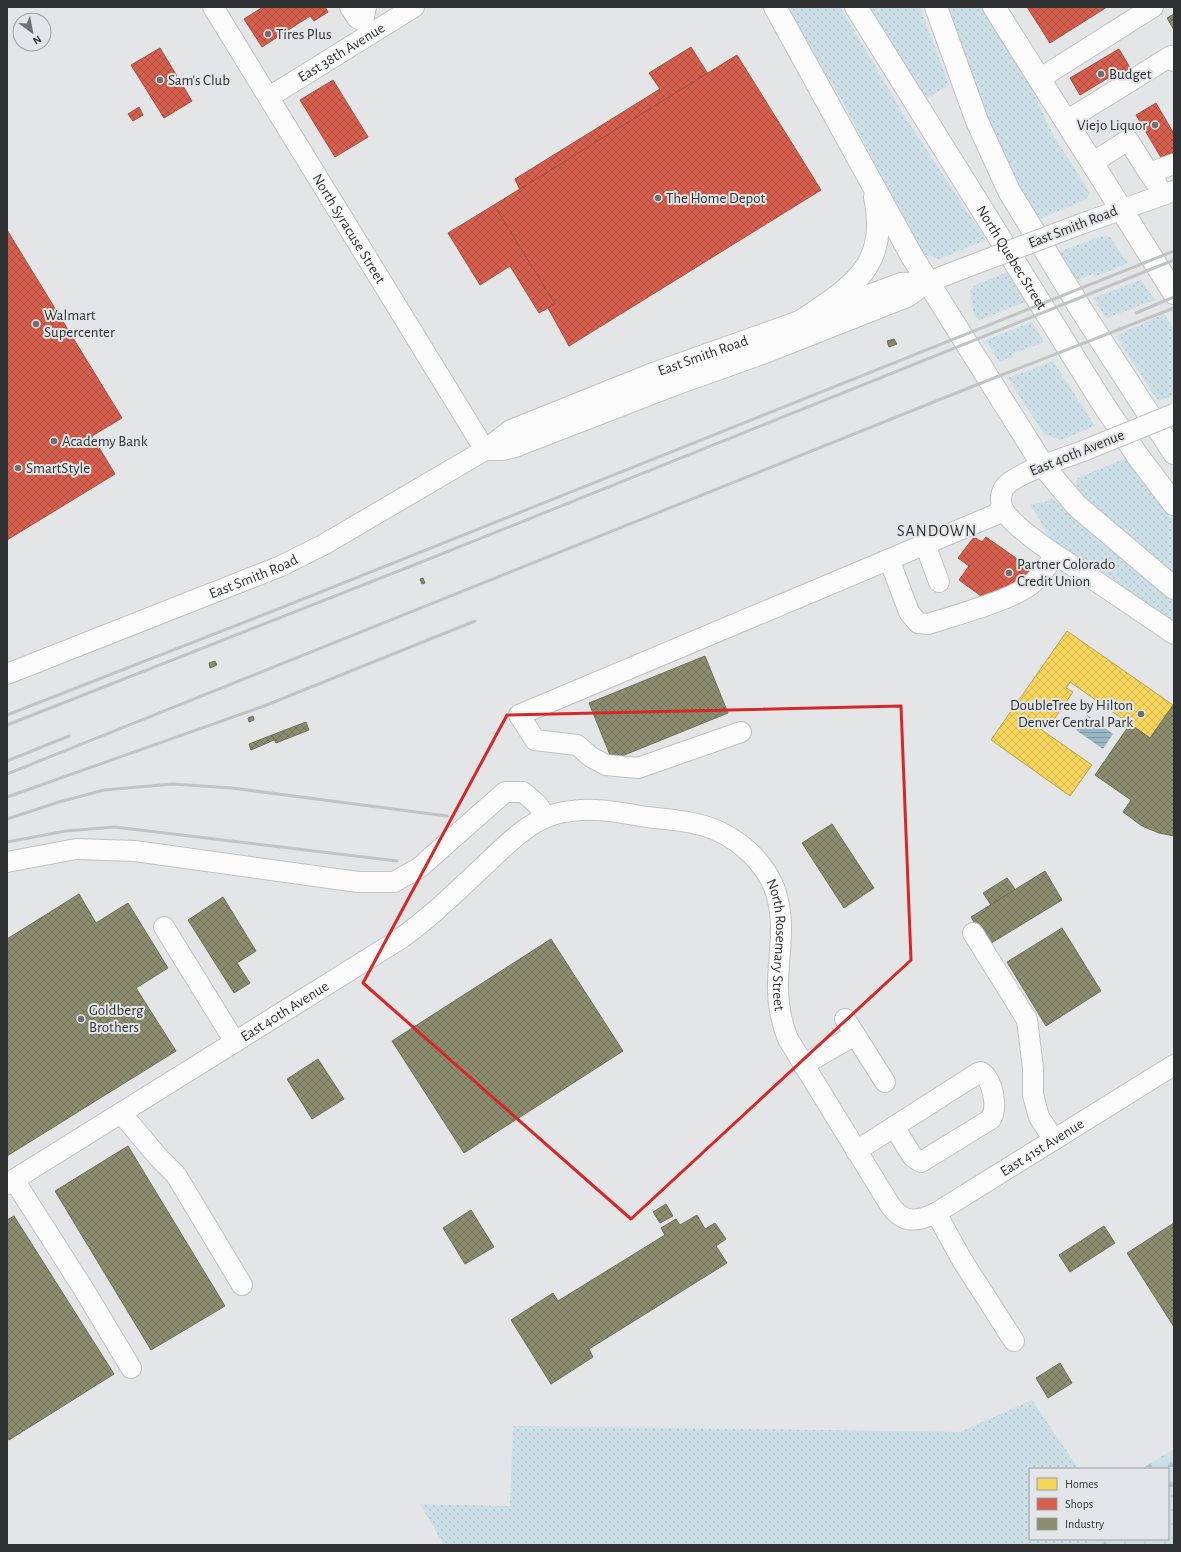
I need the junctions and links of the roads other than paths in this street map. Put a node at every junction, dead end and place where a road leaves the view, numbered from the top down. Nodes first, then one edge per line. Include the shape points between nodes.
1 (213, 7) edge
2 (414, 7) edge
3 (775, 7) edge
4 (856, 7) edge
5 (936, 7) edge
6 (994, 7) edge
7 (1153, 7) edge
8 (358, 14) edge
9 (1174, 61) edge
10 (1039, 79) junction
11 (268, 97) junction
12 (1066, 121) junction
13 (1092, 163) junction
14 (1174, 164) edge
15 (1150, 173) junction
16 (871, 182) junction
17 (1168, 193) edge
18 (1120, 209) junction
19 (928, 282) junction
20 (1174, 293) edge
21 (803, 320) junction
22 (1174, 414) edge
23 (485, 450) junction
24 (1174, 453) edge
25 (1044, 467) junction
26 (1174, 504) edge
27 (1004, 511) junction
28 (925, 544) junction
29 (1055, 555) junction
30 (890, 559) junction
31 (939, 582) dead end
32 (1174, 588) edge
33 (1174, 634) edge
34 (7, 674) edge
35 (741, 732) dead end
36 (546, 817) junction
37 (7, 862) edge
38 (164, 927) dead end
39 (973, 933) dead end
40 (235, 1042) junction
41 (803, 1065) junction
42 (1174, 1065) edge
43 (885, 1082) dead end
44 (121, 1113) junction
45 (894, 1127) junction
46 (1054, 1140) junction
47 (856, 1151) junction
48 (11, 1182) edge
49 (936, 1212) junction
50 (907, 1220) joint
51 (242, 1285) dead end
52 (1014, 1341) dead end
53 (130, 1368) dead end

1 - 11 street, North Syracuse Street
2 - 8 street, East 38th Avenue
3 - 16 main road
4 - 26 main road, North Quebec Street via 1098,396 1141,461
5 - 24 main road via 977,121 1009,191
6 - 10 main road
7 - 10 street
8 - 11 street, East 38th Avenue
9 - 12 street via 1171,56
10 - 12 main road
11 - 23 street, North Syracuse Street
12 - 13 main road
13 - 15 street via 1128,140
13 - 18 main road
14 - 15 street
15 - 17 street
16 - 19 main road
16 - 21 main road via 877,208 878,231 873,255 852,286
17 - 18 street, East Smith Road
18 - 19 street, East Smith Road, bridge
18 - 20 main road
19 - 21 street, East Smith Road via 901,283
19 - 23 street, East Smith Road via 907,297 765,353 515,447
19 - 25 main road
21 - 23 street, East Smith Road via 568,406 511,430
22 - 25 street, East 40th Avenue, bridge
23 - 34 street, East Smith Road via 322,545 281,566
25 - 27 street, East 40th Avenue via 1022,475 1005,487 1001,501
25 - 32 main road via 1078,506
27 - 28 street
27 - 29 street
28 - 30 street
28 - 31 street
29 - 30 street via 1035,582 1027,587 1007,597 928,624 918,623 909,612
29 - 33 street
30 - 35 street via 519,715 535,740 577,745 591,757 606,764 638,768
36 - 37 street via 537,804 523,792 505,792 419,868 394,882 358,882 135,850 76,849
36 - 40 street, East 40th Avenue via 507,844 411,931
36 - 41 street, North Rosemary Street via 572,810 593,809 694,823 720,832 747,850 769,878 777,897 782,934 778,985 780,1013 788,1039
38 - 40 street
39 - 46 street via 1027,1020 1033,1068 1033,1095 1039,1117
40 - 44 street, East 40th Avenue
41 - 43 street via 850,1027
41 - 47 street, North Rosemary Street
42 - 46 street, East 41st Avenue
44 - 48 street, East 40th Avenue
44 - 51 street via 176,1175
45 - 45 street via 978,1073 982,1072 990,1081 993,1088 991,1120 921,1162 913,1157
45 - 47 street
46 - 49 street, East 41st Avenue
47 - 50 street, North Rosemary Street via 893,1211
48 - 53 street via 68,1264
49 - 50 street, East 41st Avenue via 923,1219
49 - 52 street via 962,1260

